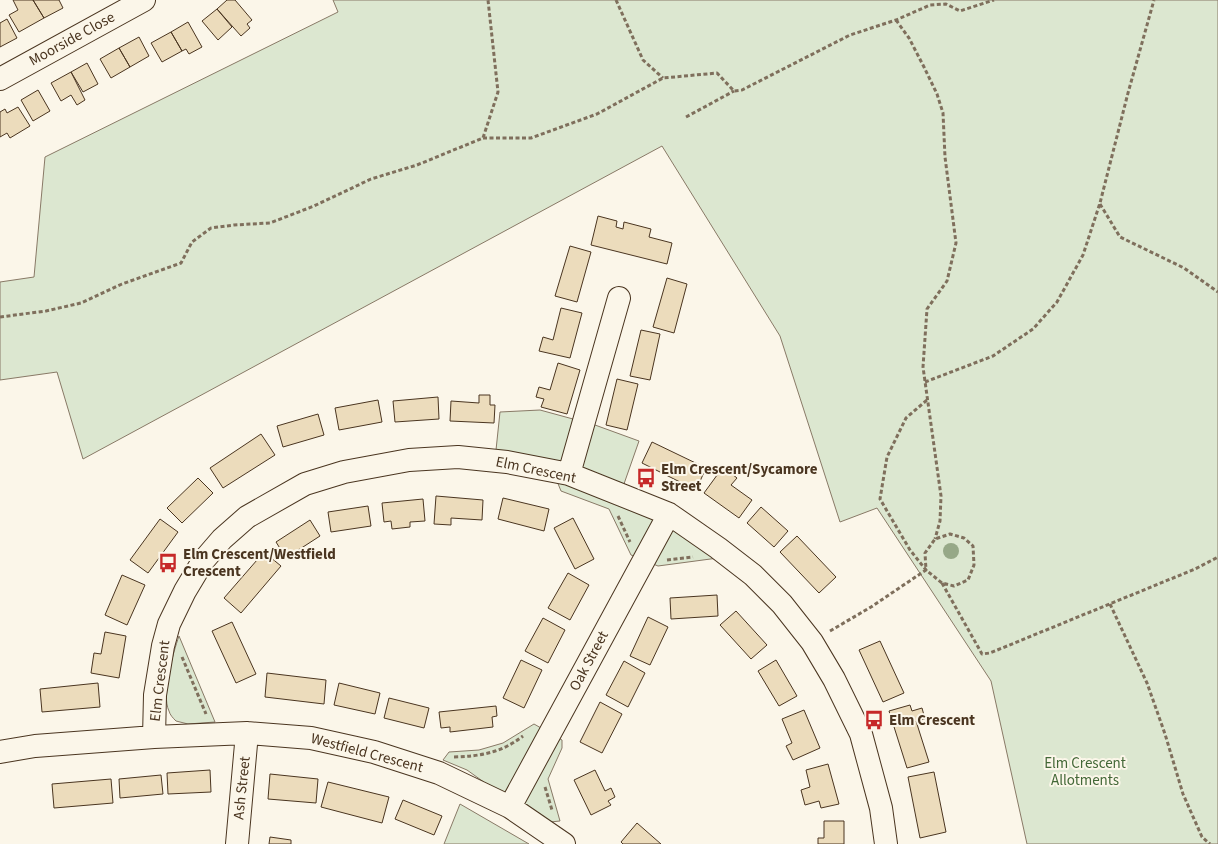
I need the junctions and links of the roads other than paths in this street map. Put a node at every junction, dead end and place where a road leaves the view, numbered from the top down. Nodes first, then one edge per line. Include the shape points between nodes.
1 (144, 0) edge
2 (0, 79) edge
3 (619, 298) dead end
4 (569, 474) junction
5 (669, 514) junction
6 (247, 733) junction
7 (154, 737) junction
8 (0, 752) edge
9 (510, 807) junction
10 (562, 842) edge
11 (237, 844) edge
12 (886, 844) edge

1 - 2 street, Moorside Close
3 - 4 street
4 - 5 street, Elm Crescent
4 - 7 street, Elm Crescent via 458,457 409,460 344,472 305,484 247,517 203,561 169,624 155,694
5 - 9 street, Oak Street
5 - 12 street, Elm Crescent via 753,575 782,604 812,642 861,734 881,808
6 - 7 street, Westfield Crescent
6 - 9 street, Westfield Crescent via 311,738 374,752 439,772
6 - 11 street, Ash Street
7 - 8 street, Westfield Crescent via 35,746
9 - 10 street, Westfield Crescent

